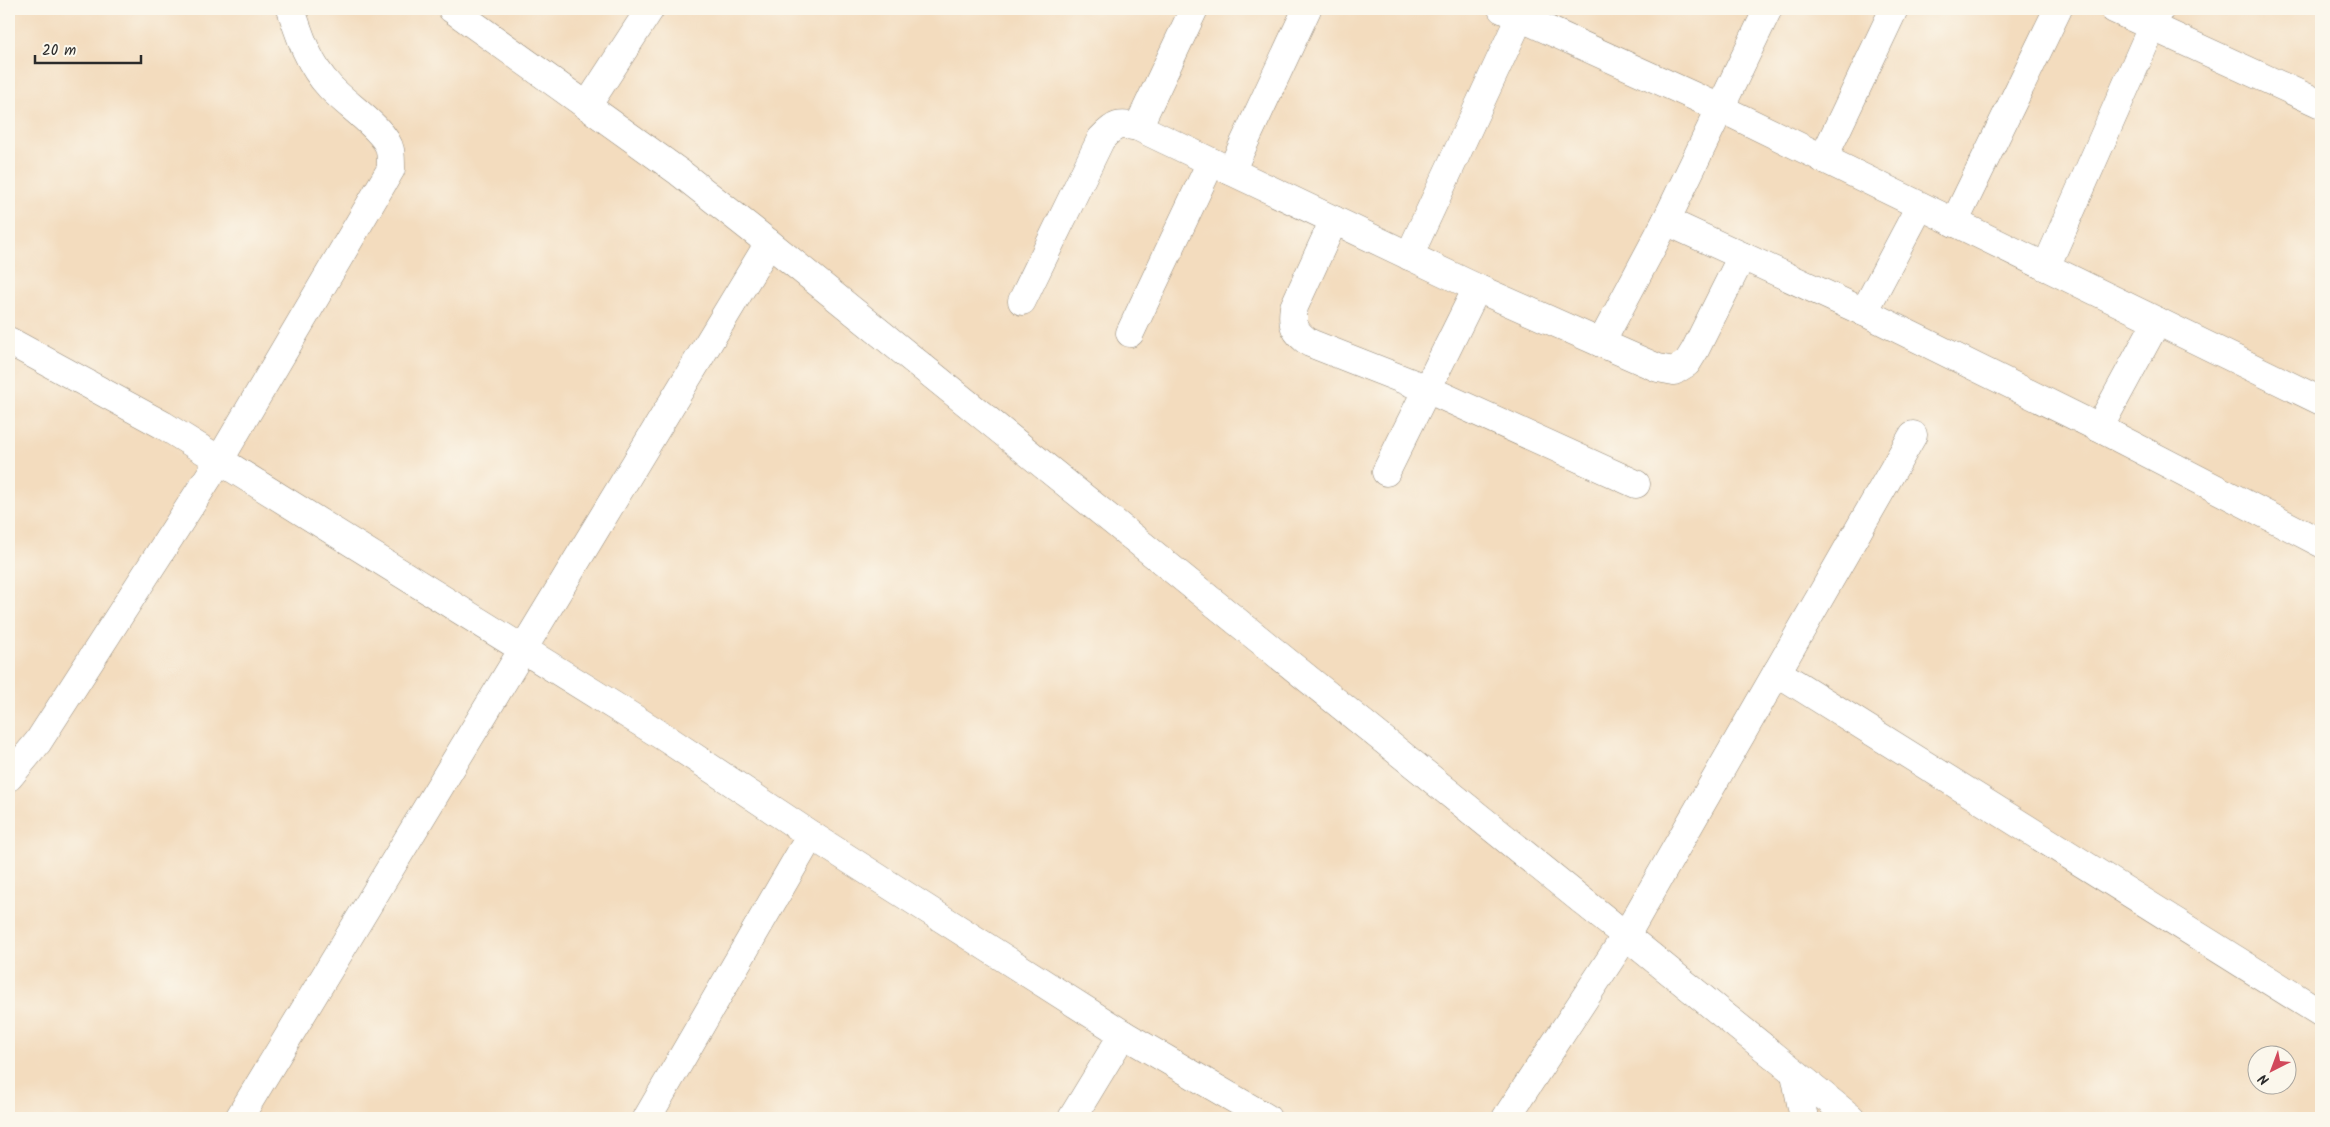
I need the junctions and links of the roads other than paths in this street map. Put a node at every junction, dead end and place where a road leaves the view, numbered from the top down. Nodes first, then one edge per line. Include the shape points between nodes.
1 (291, 9) edge
2 (452, 9) edge
3 (650, 9) edge
4 (1194, 9) edge
5 (1307, 9) edge
6 (1768, 9) edge
7 (1894, 9) edge
8 (2058, 9) edge
9 (2114, 9) edge
10 (1511, 13) edge
11 (2156, 17) edge
12 (2321, 104) edge
13 (587, 106) junction
14 (1720, 108) junction
15 (1138, 127) junction
16 (1823, 159) junction
17 (1221, 167) junction
18 (1920, 206) junction
19 (1334, 220) junction
20 (1666, 221) junction
21 (1954, 223) junction
22 (769, 243) junction
23 (1410, 256) junction
24 (1742, 256) junction
25 (2046, 267) junction
26 (1477, 288) junction
27 (1022, 301) dead end
28 (1864, 312) junction
29 (2157, 321) junction
30 (1130, 333) dead end
31 (9, 341) edge
32 (1601, 343) junction
33 (1427, 389) junction
34 (2321, 401) edge
35 (2099, 428) junction
36 (1913, 435) dead end
37 (219, 461) junction
38 (1386, 472) dead end
39 (1636, 484) dead end
40 (2318, 532) edge
41 (523, 648) junction
42 (1777, 672) junction
43 (9, 777) edge
44 (811, 836) junction
45 (1625, 937) junction
46 (2321, 1013) edge
47 (1123, 1034) junction
48 (1795, 1074) junction
49 (239, 1118) edge
50 (647, 1118) edge
51 (1072, 1118) edge
52 (1267, 1118) edge
53 (1506, 1118) edge
54 (1804, 1118) edge
55 (1850, 1118) edge

1 - 37 street via 300,40 329,87 375,128 390,148 391,169
2 - 13 street
3 - 13 street
4 - 15 street
5 - 17 street
6 - 14 street
7 - 16 street
8 - 21 street
9 - 11 street
10 - 14 street
10 - 23 street
11 - 12 street
11 - 25 street
13 - 22 street via 679,172
14 - 16 street
14 - 20 street
15 - 17 street
15 - 27 street via 1121,124 1101,139
16 - 18 street
17 - 19 street
17 - 30 street
18 - 21 street
18 - 28 street
19 - 23 street
19 - 33 street via 1294,307 1291,322 1297,334
20 - 24 street
20 - 32 street
21 - 25 street
22 - 41 street
22 - 45 street
23 - 26 street
24 - 28 street
24 - 32 street via 1687,363 1674,371 1658,368
25 - 29 street
26 - 32 street
26 - 33 street
28 - 35 street
29 - 34 street
29 - 35 street
31 - 37 street via 163,425
33 - 38 street
33 - 39 street
35 - 40 street
36 - 42 street
37 - 41 street
37 - 43 street via 38,742
41 - 44 street via 664,737
41 - 49 street
42 - 45 street
42 - 46 street
44 - 47 street
44 - 50 street
45 - 48 street
45 - 53 street
47 - 51 street
47 - 52 street
48 - 54 street
48 - 55 street

